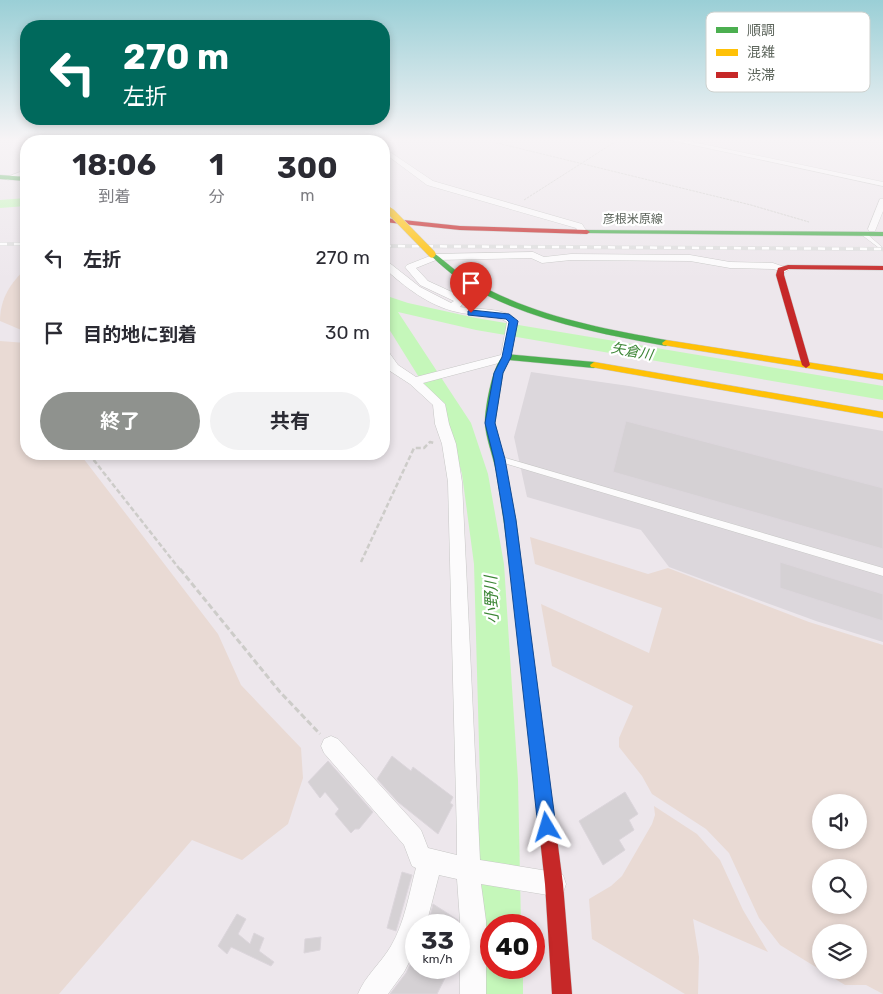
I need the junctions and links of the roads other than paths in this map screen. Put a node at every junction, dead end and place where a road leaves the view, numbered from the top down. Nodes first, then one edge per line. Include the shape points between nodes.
1 (442, 186) edge
2 (883, 201) edge
3 (390, 211) edge
4 (390, 221) edge
5 (868, 231) junction
6 (583, 232) junction
7 (883, 234) edge
8 (883, 250) edge
9 (433, 256) junction
10 (390, 268) edge
11 (785, 268) junction
12 (883, 268) edge
13 (452, 308) junction
14 (507, 352) junction
15 (390, 362) edge
16 (806, 365) junction
17 (883, 377) edge
18 (414, 381) junction
19 (883, 415) edge
20 (499, 459) junction
21 (883, 572) edge
22 (332, 746) road end
23 (430, 861) junction
24 (472, 871) junction
25 (545, 883) junction
26 (371, 994) edge
27 (473, 994) edge
28 (562, 994) edge

1 - 6 street via 579,226
2 - 5 street
3 - 9 street, bridge
4 - 6 street, 彦根米原線 via 476,230
5 - 6 street, 彦根米原線
5 - 7 street, 彦根米原線
5 - 8 lane
9 - 11 street via 533,255 542,260 570,257 690,258 730,265
9 - 13 street via 410,267 424,283 461,300
9 - 16 street via 468,282 513,304 560,320 611,333
10 - 13 street via 414,287
11 - 12 street
11 - 16 street via 780,275
13 - 14 street via 509,317 514,321
14 - 18 street
14 - 19 street
14 - 20 street via 498,373 490,423
15 - 18 street
16 - 17 street
18 - 24 street via 439,404 455,482
20 - 21 lane
20 - 25 street via 510,520
22 - 23 street via 413,838 420,858
23 - 24 street
23 - 26 street via 406,943
24 - 25 street
24 - 27 street
25 - 28 street

